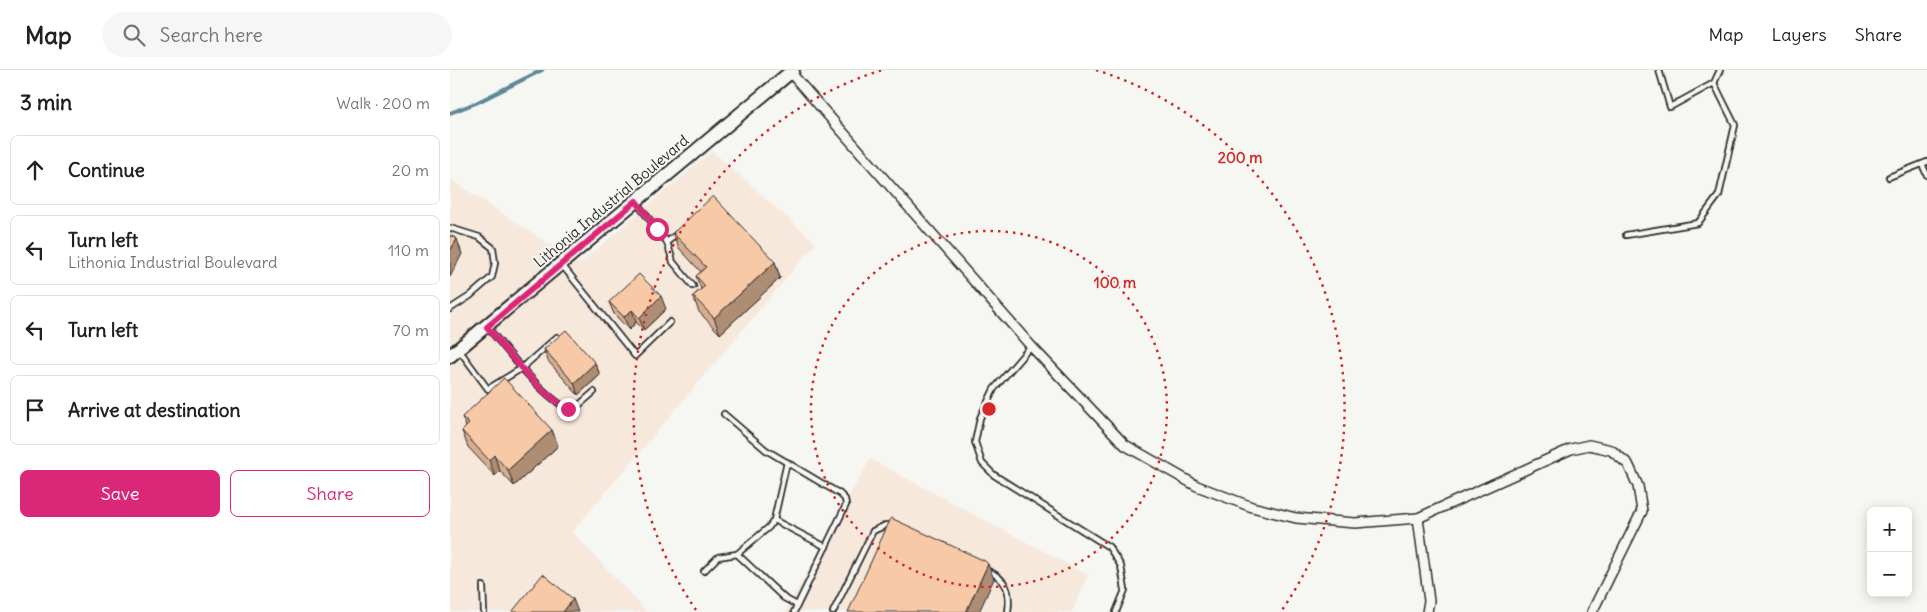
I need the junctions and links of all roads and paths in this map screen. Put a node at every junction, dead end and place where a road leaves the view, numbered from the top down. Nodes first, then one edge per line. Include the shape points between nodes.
1 (1659, 70) edge
2 (1720, 70) edge
3 (792, 71) edge
4 (1714, 83) junction
5 (1924, 163) edge
6 (1927, 175) edge
7 (1889, 177) dead end
8 (636, 201) junction
9 (450, 228) edge
10 (681, 231) edge
11 (1626, 235) dead end
12 (667, 242) junction
13 (561, 264) junction
14 (694, 286) edge
15 (450, 309) edge
16 (670, 322) dead end
17 (487, 327) junction
18 (557, 337) edge
19 (1030, 346) junction
20 (455, 353) edge
21 (522, 368) junction
22 (594, 392) dead end
23 (724, 414) dead end
24 (787, 462) junction
25 (1418, 518) junction
26 (774, 520) junction
27 (901, 530) edge
28 (826, 547) junction
29 (737, 554) junction
30 (984, 569) edge
31 (704, 571) dead end
32 (483, 586) dead end
33 (797, 605) junction
34 (484, 612) edge
35 (794, 612) edge
36 (833, 612) edge
37 (1008, 612) edge
38 (1116, 612) edge
39 (1428, 612) edge
40 (1592, 612) edge

1 - 4 lane via 1670,107
2 - 4 lane
3 - 8 main road, Lithonia Industrial Boulevard
3 - 19 street
4 - 11 lane via 1735,125 1719,195 1698,222
5 - 6 lane
5 - 7 lane
8 - 12 lane
8 - 13 main road, Lithonia Industrial Boulevard
9 - 15 lane via 479,237 493,248 495,263 492,277
10 - 12 lane
12 - 14 lane via 673,262
13 - 16 lane via 635,356
13 - 17 main road, Lithonia Industrial Boulevard
17 - 20 main road, Lithonia Industrial Boulevard
17 - 21 lane
18 - 21 lane
19 - 25 street via 1125,445 1197,486 1252,507 1296,518 1355,523
19 - 38 lane via 994,389 980,418 975,442 982,463 994,475 1109,547 1121,566 1125,590
20 - 21 lane via 488,389
21 - 22 lane via 553,400 568,409 579,405
23 - 24 lane via 766,450
24 - 26 lane
24 - 28 lane via 845,498 846,505
25 - 39 street
25 - 40 street via 1571,448 1589,445 1611,450 1628,464 1638,486 1642,511
26 - 28 lane
26 - 29 lane
27 - 36 lane via 886,525 873,531
28 - 33 lane
29 - 31 lane via 718,558
29 - 33 lane via 784,598
30 - 37 lane via 993,573 1008,590
32 - 34 lane
33 - 35 lane

